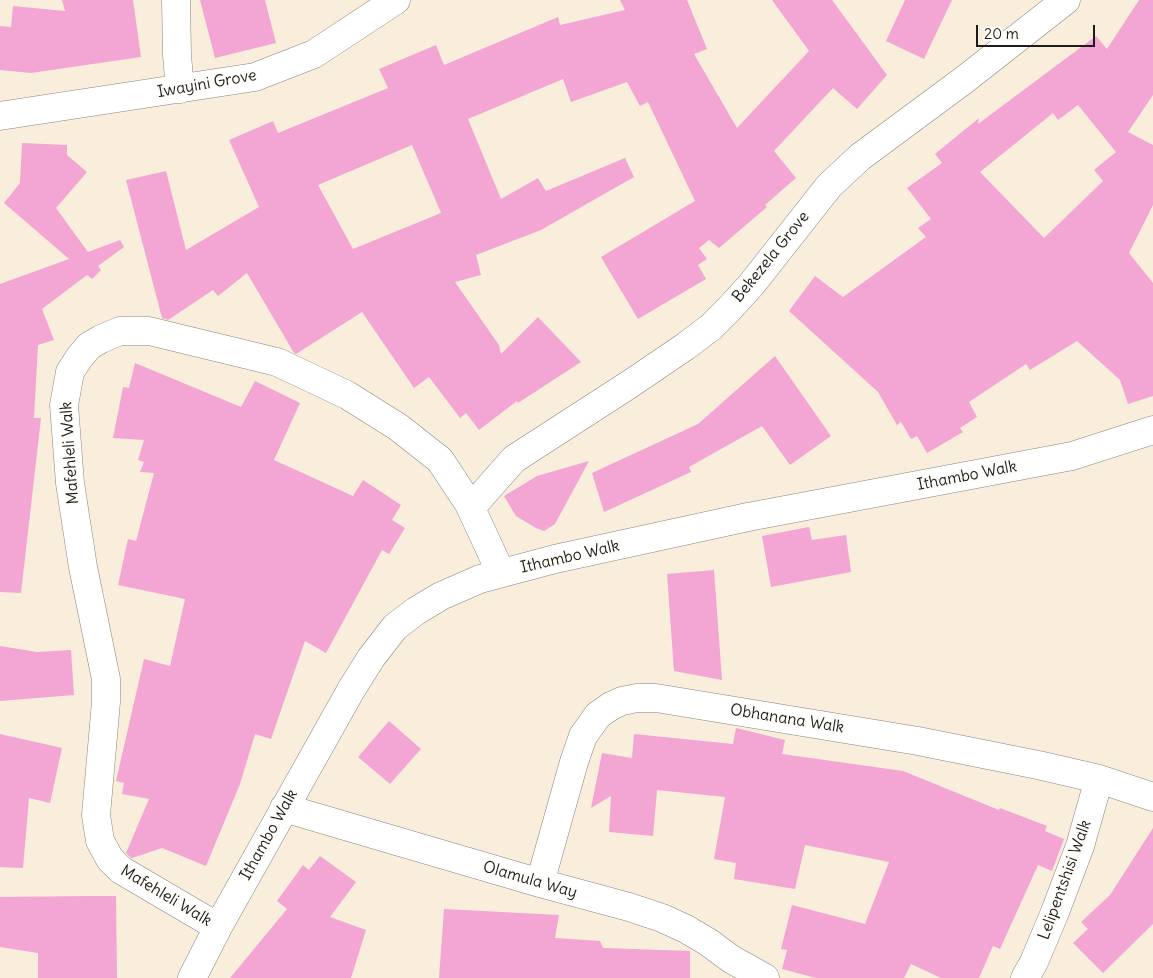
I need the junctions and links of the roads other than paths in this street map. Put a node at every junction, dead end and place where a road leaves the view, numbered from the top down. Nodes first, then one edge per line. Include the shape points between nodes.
1 (176, 0) edge
2 (396, 0) edge
3 (1066, 0) edge
4 (180, 89) junction
5 (0, 116) edge
6 (1153, 430) edge
7 (469, 504) junction
8 (502, 573) junction
9 (1099, 779) junction
10 (1153, 796) edge
11 (284, 808) junction
12 (540, 883) junction
13 (218, 927) junction
14 (192, 978) edge
15 (764, 978) edge
16 (1025, 978) edge

1 - 4 street
2 - 4 street, Iwayini Grove via 314,54 296,62 255,77
3 - 7 street, Bekezela Grove via 860,157 829,186 761,273 711,327 514,459 476,502
4 - 5 street, Iwayini Grove
6 - 8 street, Ithambo Walk via 1072,456 748,517
7 - 8 street, Mafehleli Walk
7 - 13 street, Mafehleli Walk via 440,460 398,427 347,395 277,362 149,331 120,331 89,346 78,358 70,372 64,406 72,493 106,679 96,815 100,841 121,870
8 - 11 street, Ithambo Walk via 440,596 395,627 351,690
9 - 10 street, Obhanana Walk
9 - 12 street, Obhanana Walk via 918,741 656,698 637,698 622,701 598,715 583,736
9 - 16 street, Lelipentshisi Walk via 1080,846
11 - 12 street, Olamula Way
11 - 13 street, Ithambo Walk
12 - 15 street, Olamula Way via 662,918 686,929
13 - 14 street, Ithambo Walk

